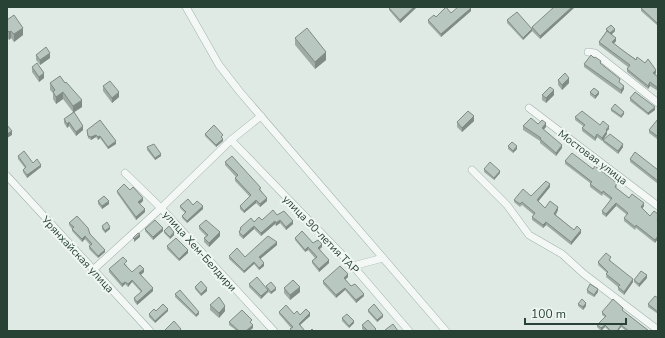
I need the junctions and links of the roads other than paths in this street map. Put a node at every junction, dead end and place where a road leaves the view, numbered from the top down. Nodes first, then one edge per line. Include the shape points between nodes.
1 (186, 7) edge
2 (588, 52) dead end
3 (658, 103) edge
4 (529, 108) dead end
5 (261, 116) junction
6 (231, 140) junction
7 (472, 170) dead end
8 (125, 173) dead end
9 (7, 176) edge
10 (657, 204) edge
11 (161, 208) junction
12 (383, 258) junction
13 (353, 266) junction
14 (94, 269) junction
15 (658, 330) edge
16 (150, 331) edge
17 (274, 331) edge
18 (410, 331) edge
19 (446, 331) edge

1 - 5 street via 219,65
2 - 3 street via 595,53
4 - 10 street, Мостовая улица
5 - 6 street
5 - 12 street
6 - 11 street
6 - 13 street, улица 90-летия ТАР
7 - 15 street via 507,205 529,235 562,254 584,274
8 - 11 street, улица Хем-Белдири
9 - 14 street, Урянхайская улица
11 - 14 street
11 - 17 street, улица Хем-Белдири
12 - 13 street
12 - 19 street
13 - 18 street, улица 90-летия ТАР
14 - 16 street, Урянхайская улица

